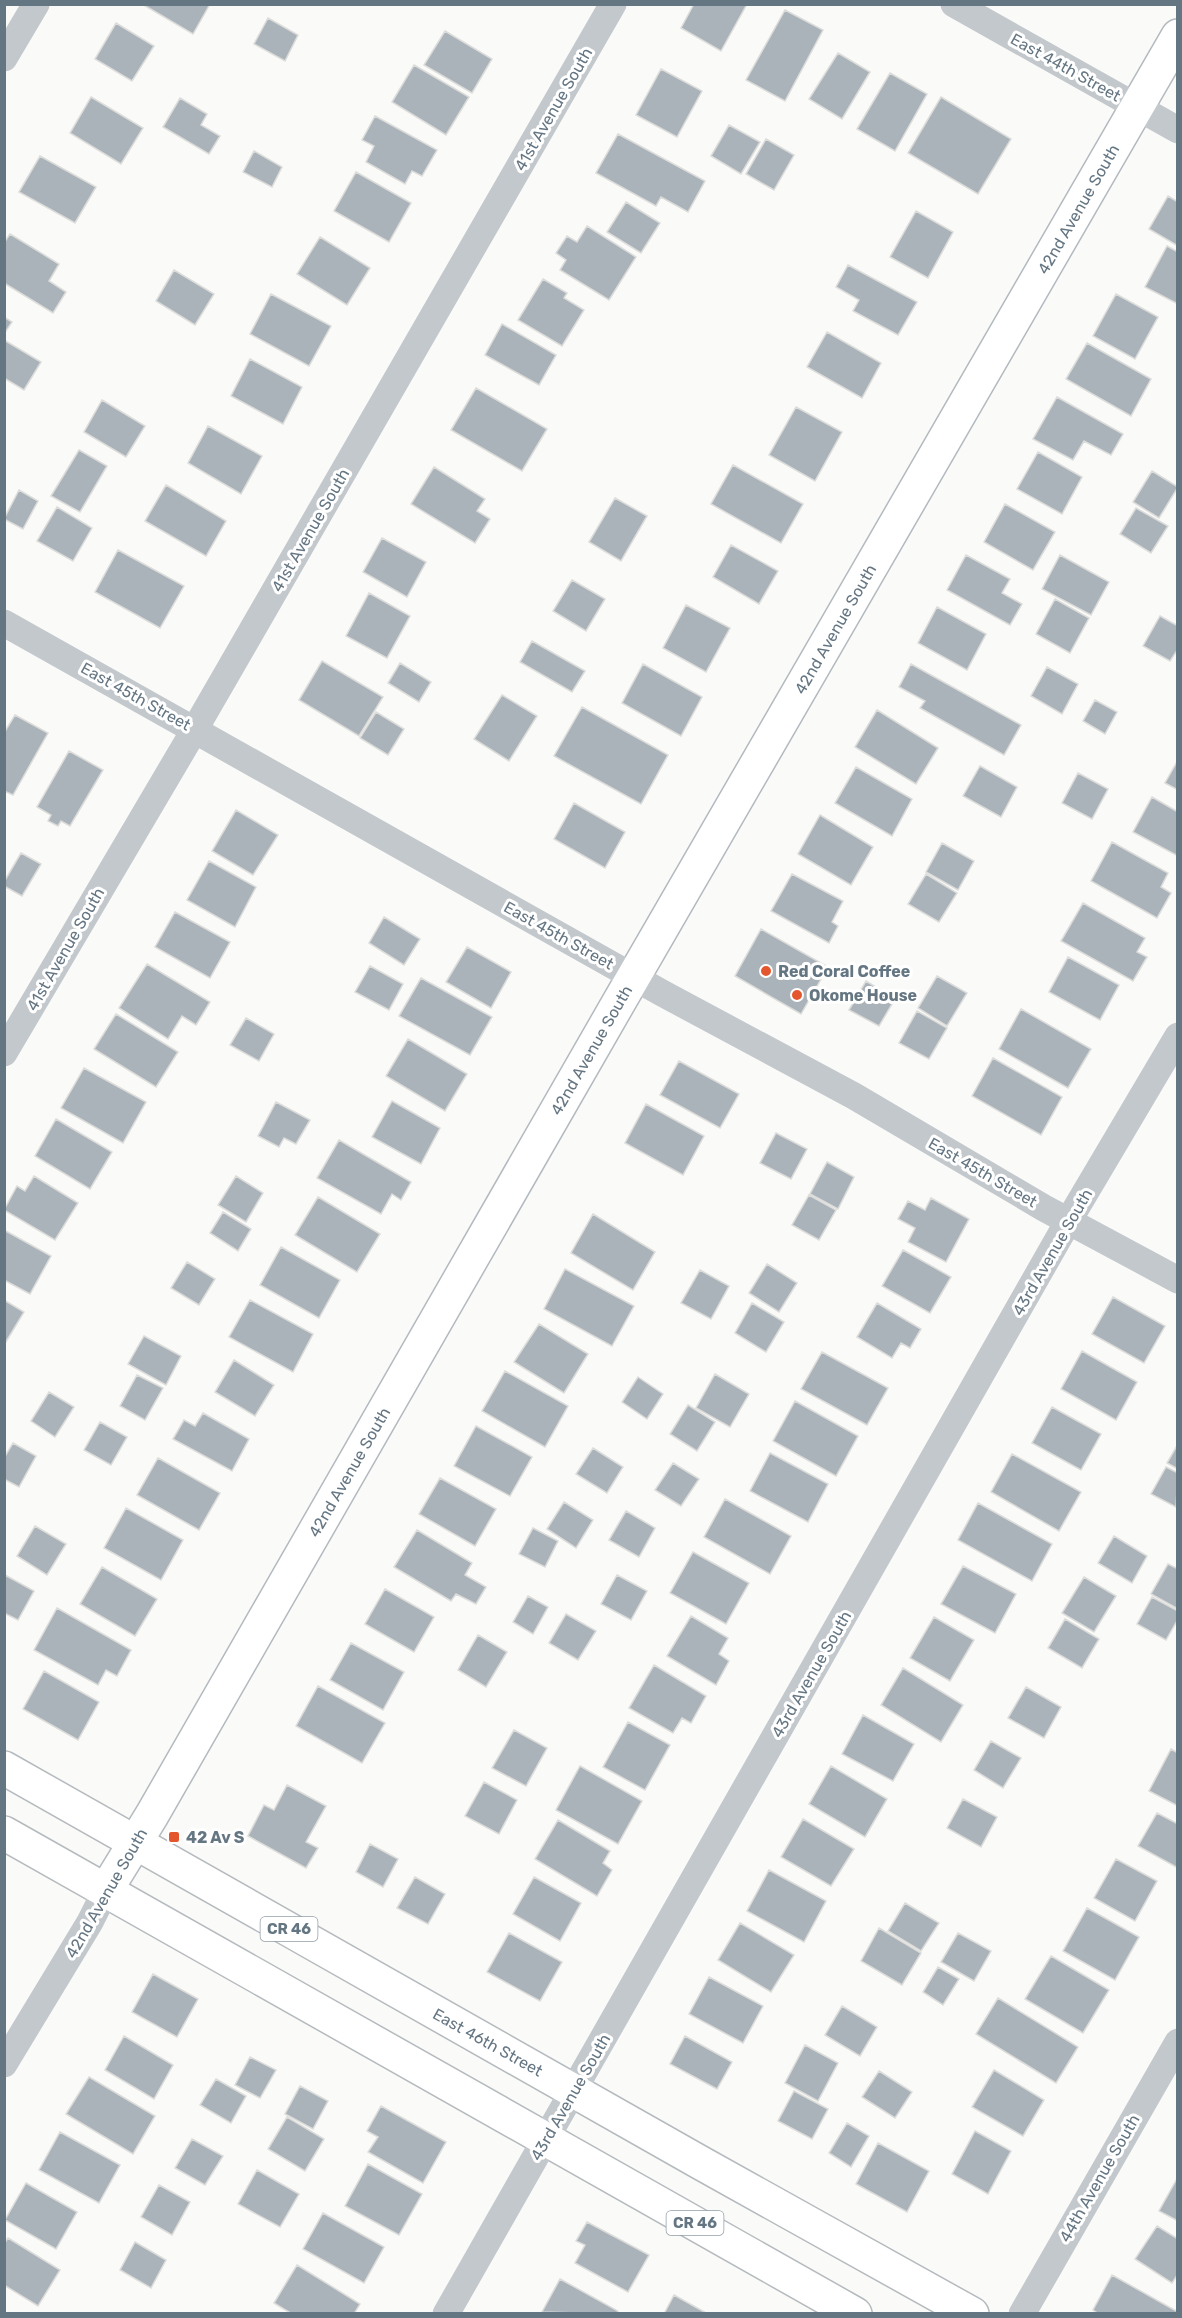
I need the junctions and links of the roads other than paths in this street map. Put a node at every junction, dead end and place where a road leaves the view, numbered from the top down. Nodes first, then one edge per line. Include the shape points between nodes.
1 (36, 4) edge
2 (613, 4) edge
3 (954, 4) edge
4 (1178, 36) edge
5 (4, 58) edge
6 (1137, 107) junction
7 (1178, 130) edge
8 (4, 623) edge
9 (195, 729) junction
10 (634, 976) junction
11 (1178, 1036) edge
12 (4, 1053) edge
13 (1070, 1220) junction
14 (1178, 1280) edge
15 (4, 1768) edge
16 (4, 1833) edge
17 (135, 1842) junction
18 (106, 1890) junction
19 (1178, 2042) edge
20 (4, 2064) edge
21 (573, 2090) junction
22 (544, 2138) junction
23 (446, 2313) edge
24 (855, 2313) edge
25 (972, 2313) edge
26 (1022, 2313) edge

1 - 5 street
2 - 9 street, 41st Avenue South
3 - 6 street, East 44th Street
4 - 6 street, 42nd Avenue South
6 - 7 street, East 44th Street
6 - 10 street, 42nd Avenue South
8 - 9 street, East 45th Street
9 - 10 street, East 45th Street
9 - 12 street, 41st Avenue South
10 - 13 street, East 45th Street
10 - 17 street, 42nd Avenue South
11 - 13 street, 43rd Avenue South
13 - 14 street, East 45th Street
13 - 21 street, 43rd Avenue South
15 - 17 street, East 46th Street / CR 46
16 - 18 street, CR 46
17 - 18 street, 42nd Avenue South
17 - 21 street, East 46th Street / CR 46
18 - 20 street, 42nd Avenue South
18 - 22 street, CR 46
19 - 26 street, 44th Avenue South
21 - 22 street, 43rd Avenue South
21 - 25 street, East 46th Street / CR 46
22 - 23 street, 43rd Avenue South
22 - 24 street, CR 46

